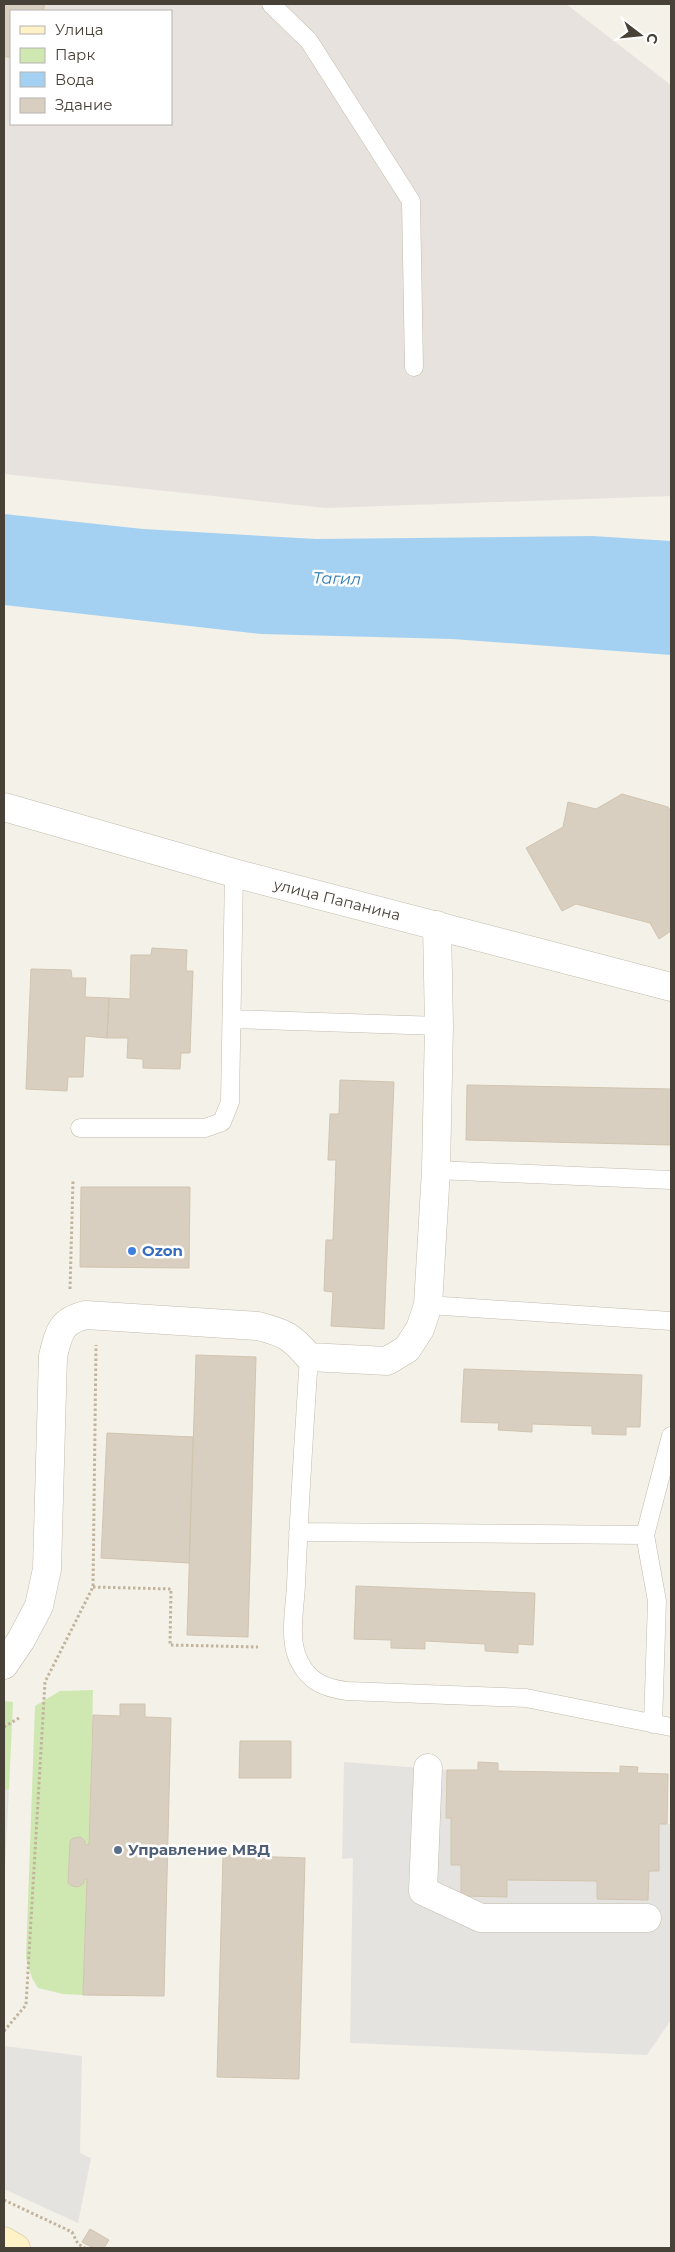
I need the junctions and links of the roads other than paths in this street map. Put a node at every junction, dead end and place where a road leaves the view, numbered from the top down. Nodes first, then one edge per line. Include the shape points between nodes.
1 (272, 4) edge
2 (414, 367) dead end
3 (4, 807) edge
4 (234, 873) junction
5 (437, 925) junction
6 (671, 988) edge
7 (232, 1019) junction
8 (439, 1026) junction
9 (80, 1128) dead end
10 (436, 1170) junction
11 (671, 1180) edge
12 (428, 1305) junction
13 (671, 1321) edge
14 (309, 1357) junction
15 (671, 1436) edge
16 (298, 1532) junction
17 (645, 1535) junction
18 (4, 1665) edge
19 (653, 1724) junction
20 (671, 1727) edge
21 (428, 1768) dead end
22 (647, 1918) dead end
23 (4, 2242) edge
24 (16, 2248) edge

1 - 2 lane via 309,41 411,201
3 - 4 street, улица Папанина
4 - 5 street, улица Папанина
4 - 7 lane
5 - 6 street, улица Папанина
5 - 8 street
7 - 8 lane
7 - 9 lane via 230,1102 222,1122 205,1128
8 - 10 street
10 - 11 lane
10 - 12 street
12 - 13 lane
12 - 14 street via 420,1329 407,1349 387,1361
14 - 16 lane
14 - 18 street via 284,1333 258,1326 86,1315 72,1318 59,1331 53,1356 47,1569 39,1606
15 - 17 lane
16 - 17 lane
16 - 19 lane via 294,1638 298,1659 309,1678 325,1688 347,1692 526,1698
17 - 19 lane via 657,1601
19 - 20 lane
21 - 22 street via 423,1891 481,1918
23 - 24 main road

